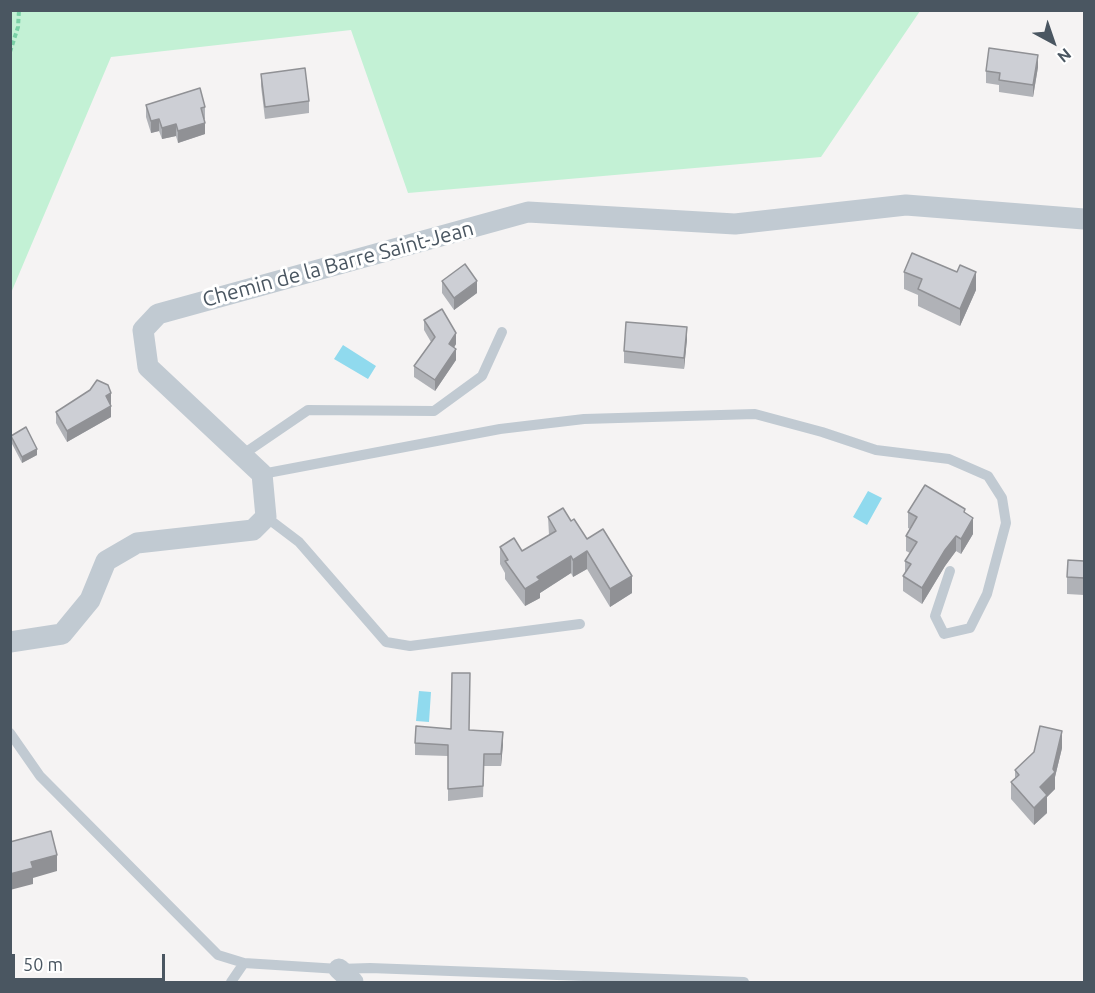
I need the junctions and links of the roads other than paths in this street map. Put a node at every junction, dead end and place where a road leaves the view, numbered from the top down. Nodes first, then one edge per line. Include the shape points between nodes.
1 (1084, 219) edge
2 (502, 332) dead end
3 (242, 456) junction
4 (262, 474) junction
5 (266, 517) junction
6 (950, 571) dead end
7 (579, 624) dead end
8 (10, 642) edge
9 (10, 734) edge
10 (244, 963) junction
11 (346, 976) edge
12 (231, 982) edge
13 (744, 982) edge

1 - 3 street, Chemin de la Barre Saint-Jean via 906,205 735,224 528,212 158,314 143,330 147,367
2 - 3 lane via 482,376 434,411 308,410
3 - 4 street, Chemin de la Barre Saint-Jean
4 - 5 street
4 - 6 lane via 500,429 584,419 755,414 876,450 949,459 987,476 1002,498 1006,523 993,574 970,628 944,634 935,616
5 - 7 lane via 298,542 386,642 410,646
5 - 8 street via 253,530 137,543 106,561 90,600 62,634
9 - 10 lane via 40,776 218,955
10 - 11 lane
10 - 12 lane
11 - 13 lane via 370,968

